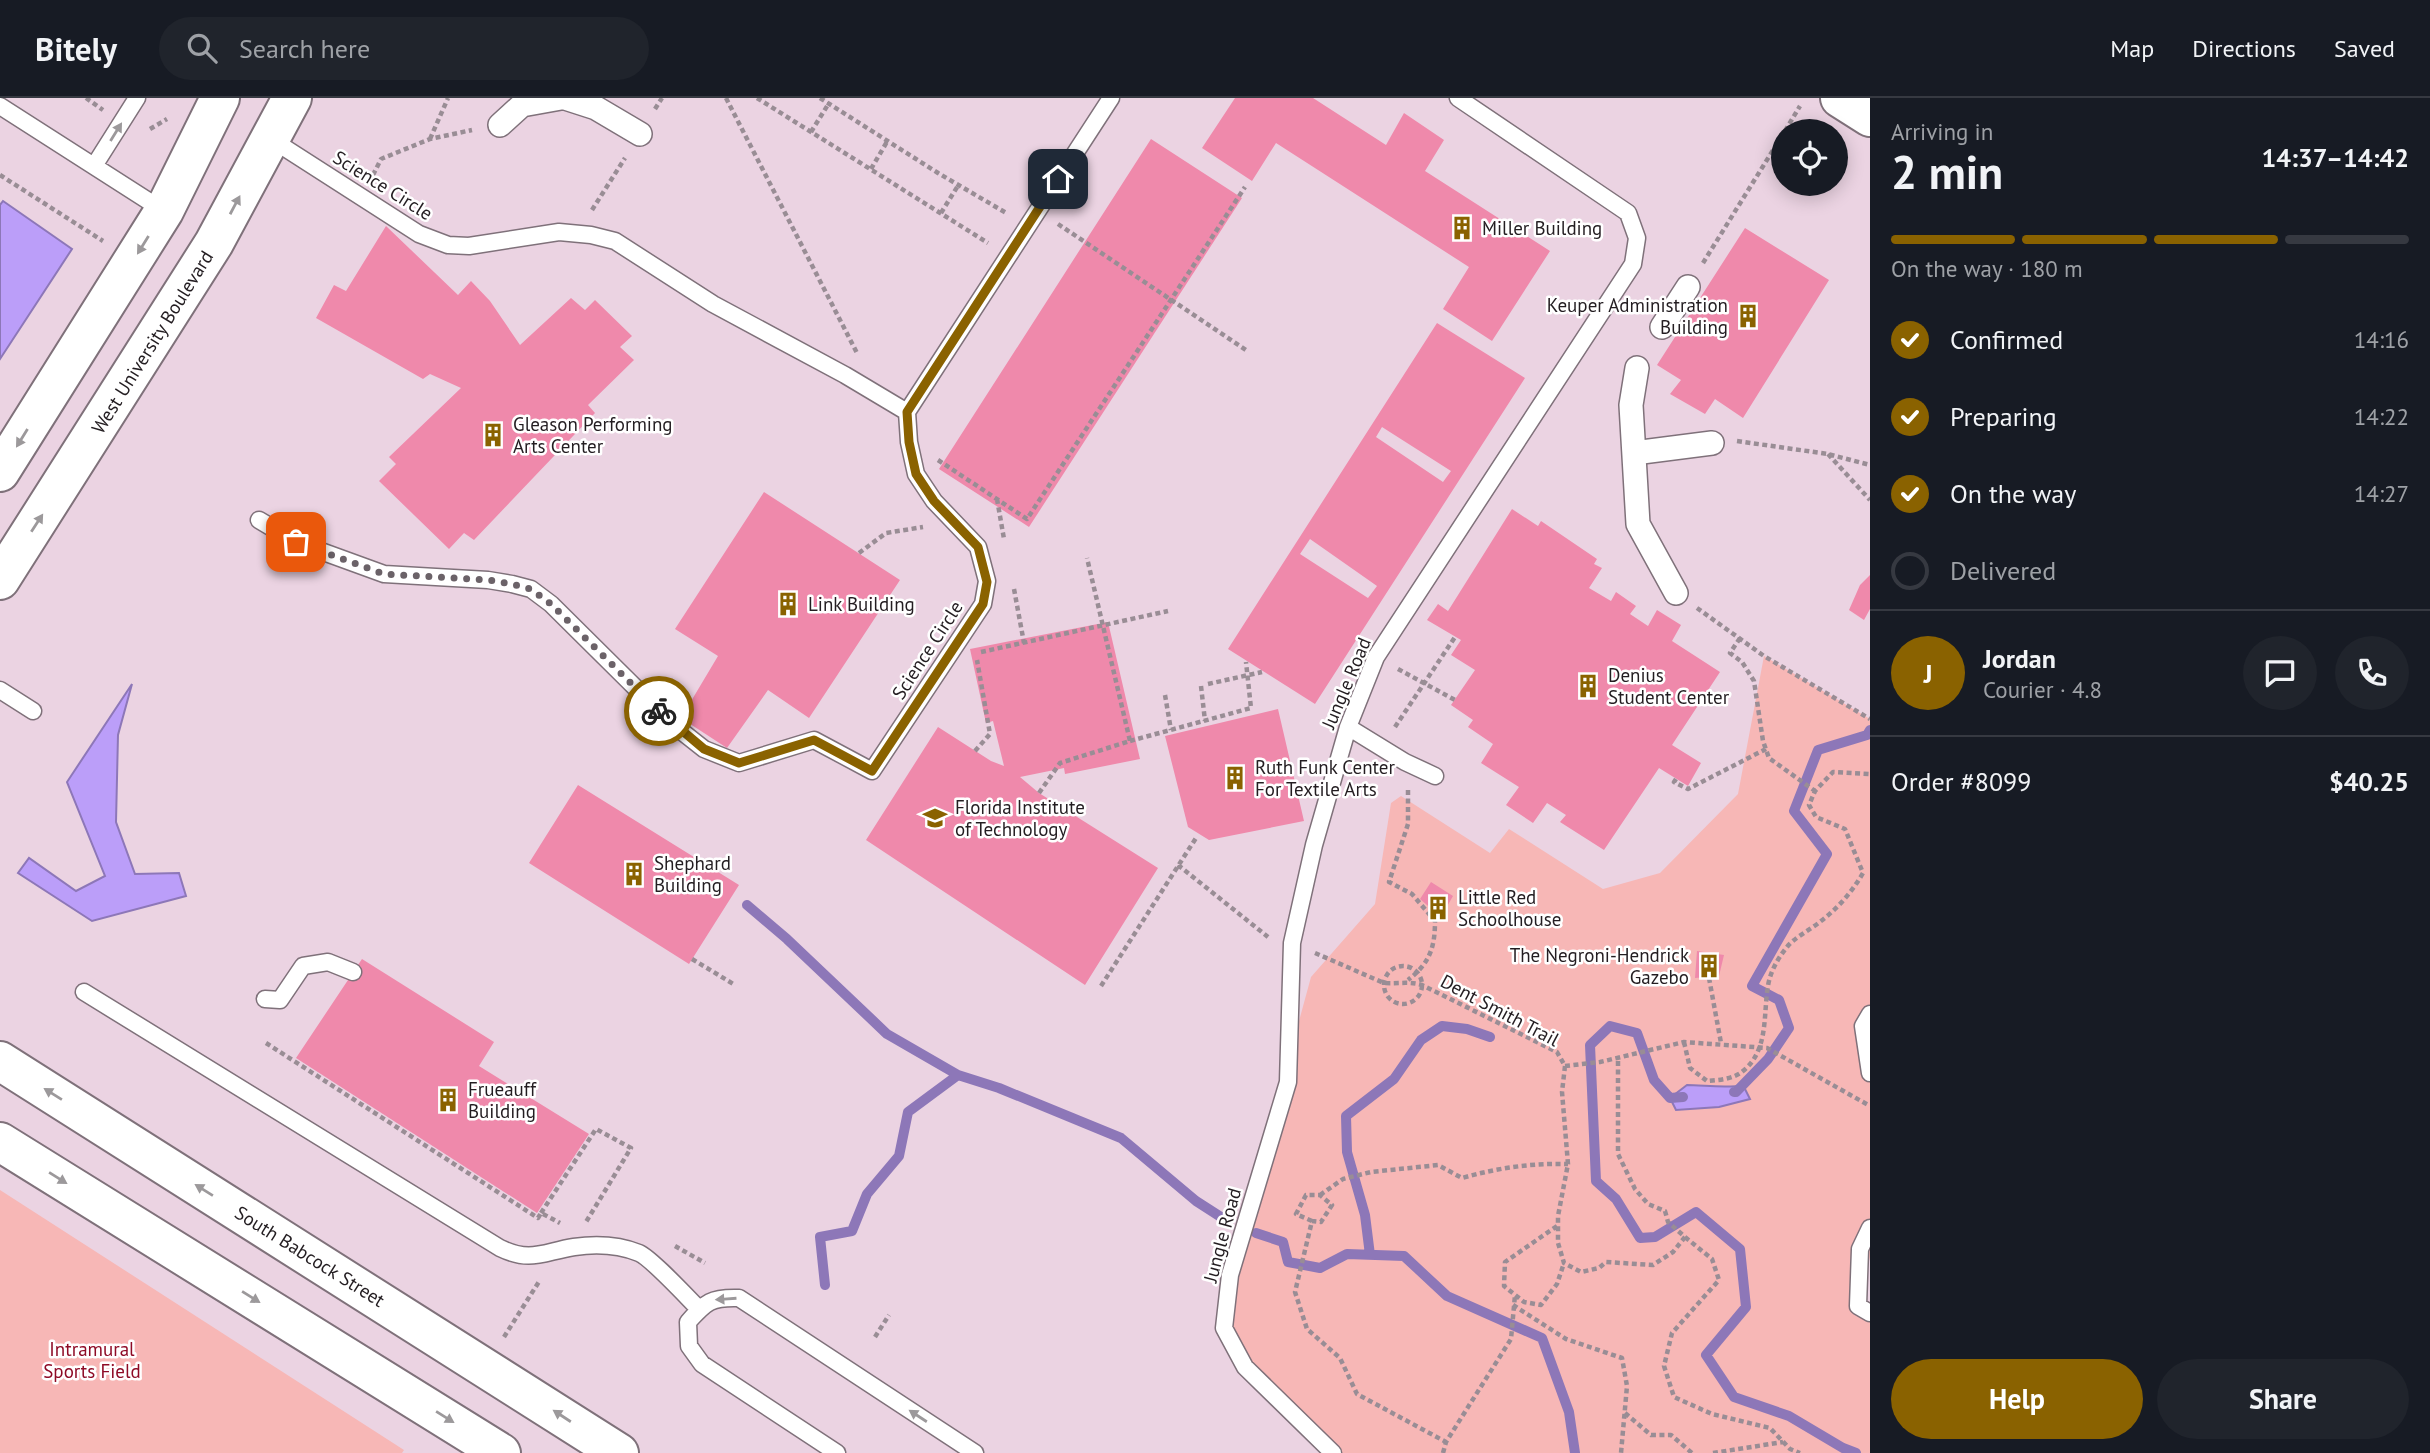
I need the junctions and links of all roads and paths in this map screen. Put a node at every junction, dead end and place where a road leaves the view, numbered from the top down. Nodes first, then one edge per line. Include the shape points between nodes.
1 (86, 98) edge
2 (137, 98) edge
3 (220, 98) edge
4 (292, 98) edge
5 (448, 98) edge
6 (726, 98) edge
7 (757, 98) edge
8 (772, 98) edge
9 (820, 98) edge
10 (1111, 98) edge
11 (1458, 98) edge
12 (1840, 98) edge
13 (563, 99) edge
14 (829, 103) junction
15 (1481, 104) edge
16 (768, 105) junction
17 (0, 106) edge
18 (1800, 106) dead end
19 (106, 112) dead end
20 (172, 116) dead end
21 (1870, 117) edge
22 (1792, 119) edge
23 (500, 125) joint
24 (143, 132) dead end
25 (811, 132) junction
26 (640, 134) dead end
27 (271, 139) junction
28 (430, 139) junction
29 (888, 140) junction
30 (1771, 153) edge
31 (94, 166) junction
32 (871, 169) junction
33 (0, 175) edge
34 (959, 184) junction
35 (1245, 187) dead end
36 (364, 199) junction
37 (164, 211) junction
38 (941, 213) junction
39 (1015, 218) dead end
40 (1054, 222) dead end
41 (214, 243) junction
42 (110, 246) dead end
43 (995, 247) dead end
44 (1688, 287) joint
45 (1171, 299) junction
46 (1662, 327) dead end
47 (1246, 350) dead end
48 (862, 363) dead end
49 (1637, 368) dead end
50 (47, 397) junction
51 (907, 412) junction
52 (98, 427) junction
53 (1712, 443) joint
54 (1634, 453) junction
55 (1828, 454) junction
56 (933, 457) dead end
57 (1870, 465) edge
58 (0, 472) edge
59 (1870, 500) edge
60 (259, 520) dead end
61 (931, 526) dead end
62 (859, 554) dead end
63 (1087, 558) dead end
64 (0, 580) edge
65 (1676, 593) joint
66 (1168, 611) dead end
67 (1102, 626) junction
68 (1455, 637) dead end
69 (1740, 638) junction
70 (1376, 657) junction
71 (1246, 662) dead end
72 (1262, 672) dead end
73 (1247, 676) junction
74 (1208, 684) dead end
75 (1425, 684) junction
76 (1201, 686) dead end
77 (0, 690) edge
78 (1165, 695) dead end
79 (1455, 700) dead end
80 (33, 711) dead end
81 (1870, 719) edge
82 (1205, 721) junction
83 (1348, 727) junction
84 (1171, 730) junction
85 (1130, 741) junction
86 (1380, 747) junction
87 (1766, 749) junction
88 (975, 751) dead end
89 (1405, 762) junction
90 (1870, 774) edge
91 (1436, 776) dead end
92 (1676, 779) dead end
93 (1815, 790) junction
94 (1039, 793) dead end
95 (1196, 838) dead end
96 (692, 959) dead end
97 (354, 972) dead end
98 (1418, 973) junction
99 (1709, 978) dead end
100 (1407, 981) junction
101 (1384, 983) junction
102 (735, 985) dead end
103 (1422, 985) junction
104 (1101, 986) dead end
105 (84, 992) dead end
106 (265, 999) dead end
107 (1870, 1014) edge
108 (1684, 1042) junction
109 (266, 1043) dead end
110 (1721, 1043) junction
111 (1760, 1047) junction
112 (1618, 1058) junction
113 (0, 1060) edge
114 (1565, 1066) junction
115 (1870, 1073) edge
116 (1870, 1106) edge
117 (0, 1142) edge
118 (1567, 1164) junction
119 (1320, 1195) junction
120 (541, 1213) junction
121 (1312, 1221) junction
122 (571, 1224) dead end
123 (593, 1224) dead end
124 (1558, 1225) junction
125 (1870, 1228) edge
126 (1682, 1234) junction
127 (668, 1241) dead end
128 (705, 1263) dead end
129 (1564, 1263) junction
130 (541, 1278) dead end
131 (1515, 1294) junction
132 (1513, 1305) junction
133 (699, 1309) junction
134 (1870, 1313) edge
135 (889, 1315) dead end
136 (875, 1337) dead end
137 (501, 1341) dead end
138 (1625, 1412) junction
139 (1446, 1442) junction
140 (1783, 1442) junction
141 (501, 1453) edge
142 (619, 1453) edge
143 (837, 1453) edge
144 (975, 1453) edge
145 (1333, 1453) edge
146 (1444, 1453) edge
147 (1621, 1453) edge
148 (1692, 1453) edge
149 (1713, 1453) edge
150 (1800, 1453) edge

1 - 19 path
31 -> 2 lane
3 - 37 main road
4 - 27 main road, West University Boulevard
5 - 28 path
6 - 48 path
7 - 16 path
8 - 16 path
9 - 14 path
10 - 51 lane
11 - 15 lane, Jungle Road
12 - 21 main road
13 - 23 street via 522,106
13 - 26 street via 596,108
14 - 25 path
14 - 29 path
15 - 70 lane, Jungle Road via 1628,213 1637,238 1633,264
16 - 25 path
17 - 31 lane
18 - 22 path
20 - 24 path
23 - 28 path
25 - 32 path
27 - 36 lane, Science Circle
41 -> 27 main road, West University Boulevard
28 - 36 path via 381,159
29 - 32 path
29 - 34 path
30 - 44 path
31 - 37 lane
32 - 38 path
33 - 42 path
34 - 38 path
34 - 39 path
35 - 45 path
36 - 51 lane, Science Circle via 419,234 448,245 469,247 559,232 615,241 713,304
37 - 41 main road
37 -> 50 main road
38 - 43 path
40 - 45 path
41 - 52 main road, West University Boulevard
44 - 46 street
45 - 47 path
45 - 56 path via 1027,519
49 - 54 street via 1631,405
50 - 52 main road
50 -> 58 main road
51 - 60 lane, Science Circle via 916,474 934,501 978,547 987,582 983,604 872,771 814,740 739,763 704,749 531,589 488,580 384,574 296,542
64 -> 52 main road, West University Boulevard
53 - 54 street
53 - 55 path via 1744,440
54 - 65 street via 1638,524
55 - 57 path
55 - 59 path
61 - 62 path via 886,533
63 - 67 path
65 - 69 path
66 - 67 path
67 - 85 path
67 - 88 path via 976,653 990,734
68 - 75 path
69 - 81 path
69 - 87 path via 1731,653 1754,681
70 - 75 path
70 - 83 lane, Jungle Road
71 - 73 path
72 - 73 path
73 - 74 path
73 - 82 path via 1251,708
75 - 79 path
75 - 86 path
76 - 82 path
77 - 80 lane
78 - 84 path
82 - 84 path
83 - 86 lane
83 - 145 lane, Jungle Road via 1292,943 1288,1082 1230,1276 1224,1328 1245,1367
84 - 85 path
85 - 94 path via 1060,762
86 - 89 lane
87 - 92 path via 1688,789 1674,782
87 - 93 path via 1769,758
89 - 91 lane
89 - 98 path via 1408,824 1389,882 1412,894 1436,921 1434,946
90 - 93 path via 1833,772
93 - 111 path via 1809,806 1816,817 1845,829 1863,873 1823,920 1788,945 1773,970
95 - 104 path
96 - 102 path
97 - 106 lane via 328,962 303,966 280,1000
98 - 100 path
98 - 101 path, Dent Smith Trail via 1401,965 1389,971
98 - 103 path, Dent Smith Trail
99 - 110 path
100 - 101 path, Dent Smith Trail
100 - 103 path, Dent Smith Trail
101 - 103 path, Dent Smith Trail via 1391,999 1401,1004 1418,997
103 - 114 path, Dent Smith Trail via 1557,1052
105 - 133 lane via 500,1248 516,1256 536,1256 608,1245 641,1254
107 - 115 lane via 1863,1026
108 - 110 path, Dent Smith Trail
108 - 111 path via 1690,1068 1707,1081 1743,1072
108 - 112 path, Dent Smith Trail
109 - 120 path via 538,1218
110 - 111 path, Dent Smith Trail
111 - 116 path, Dent Smith Trail
112 - 114 path, Dent Smith Trail
112 - 126 path via 1618,1154 1635,1189 1648,1204 1665,1211 1668,1222
142 -> 113 main road, South Babcock Street
114 - 118 path via 1562,1092
117 -> 141 main road
118 - 119 path via 1501,1167 1462,1178 1438,1165 1371,1172 1343,1179
118 - 124 path
119 - 121 path via 1332,1205 1321,1222
119 - 121 path via 1306,1195 1296,1214
120 - 122 path via 558,1223
120 - 123 path via 596,1129 631,1148 584,1226
121 - 139 path via 1295,1292 1307,1329 1340,1358 1357,1394
124 - 129 path
124 - 131 path via 1505,1262 1504,1286
125 - 134 lane via 1860,1250 1858,1306
126 - 129 path via 1672,1252 1653,1265 1606,1262 1581,1272
126 - 140 path via 1712,1259 1719,1280 1672,1333 1664,1366 1674,1397 1712,1414 1770,1428
127 - 128 path
129 - 131 path via 1557,1284 1541,1305 1524,1302
130 - 137 path
131 - 132 path
132 - 138 path via 1566,1339 1622,1358
132 - 139 path via 1511,1339
133 - 143 lane via 688,1322 689,1346 702,1364
144 -> 133 lane via 739,1298 720,1297
135 - 136 path
138 - 147 path
138 - 148 path via 1651,1436 1671,1435
139 - 146 path
140 - 149 path
140 - 150 path

